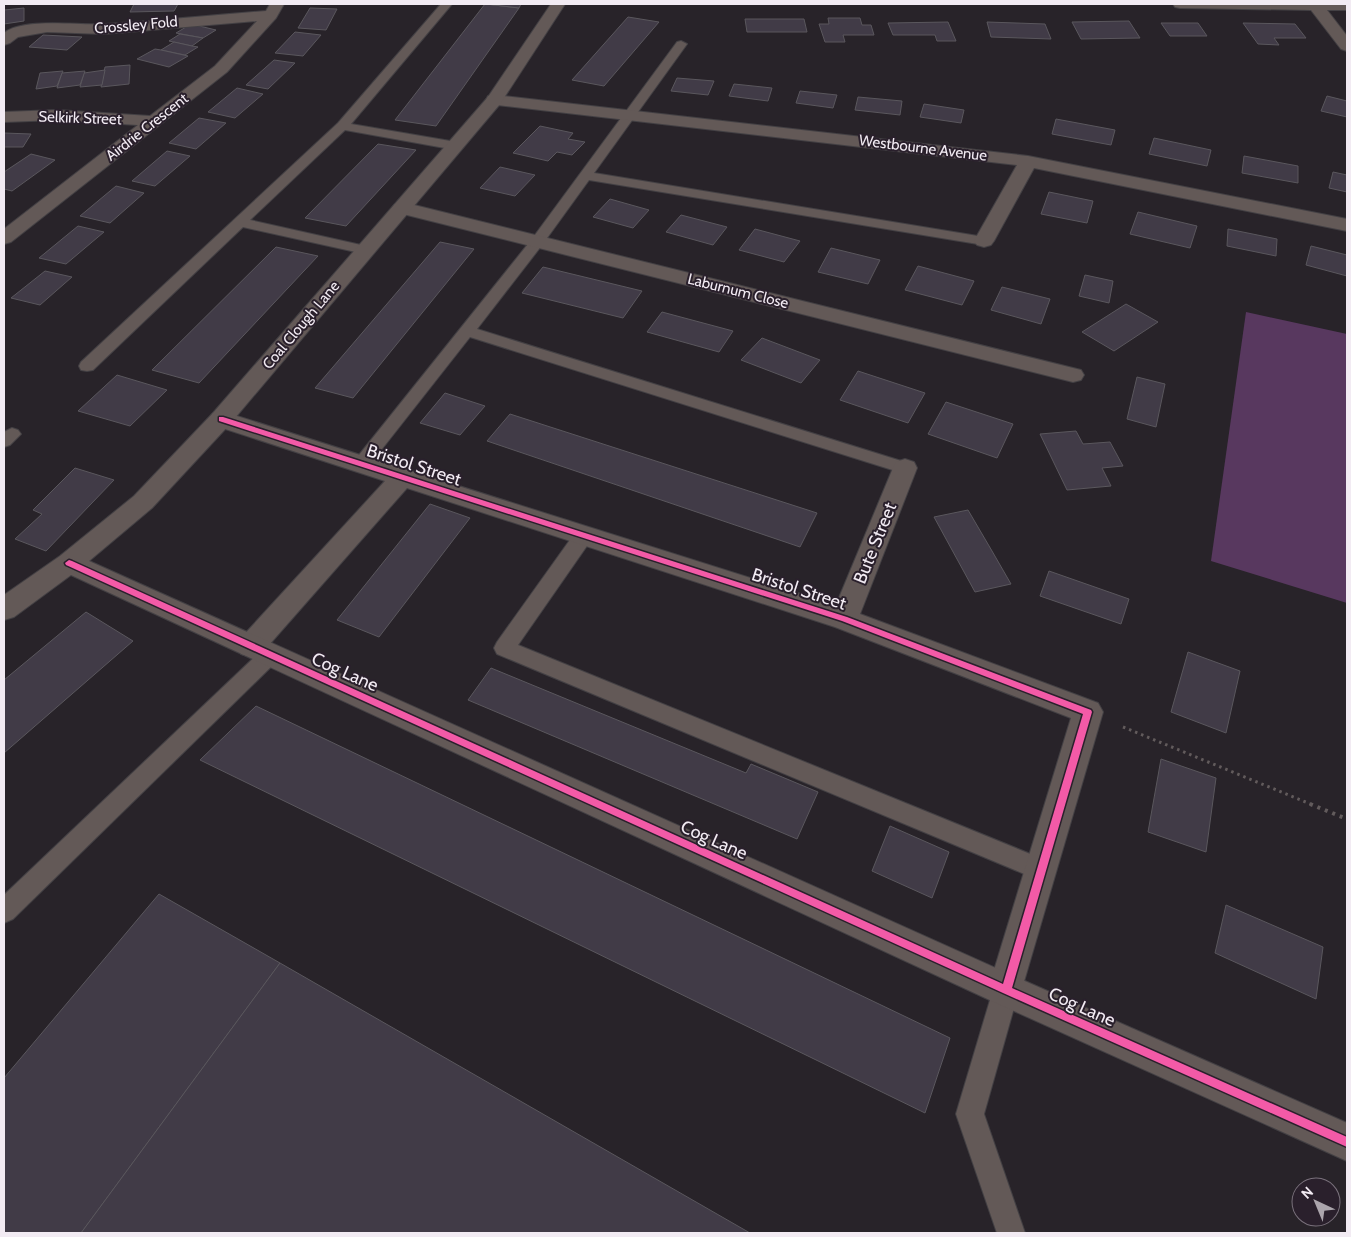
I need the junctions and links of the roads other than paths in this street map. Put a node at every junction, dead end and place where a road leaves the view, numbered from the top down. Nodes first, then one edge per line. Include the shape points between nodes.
1 (447, 4) edge
2 (558, 4) edge
3 (1180, 4) edge
4 (1316, 6) junction
5 (1347, 6) edge
6 (274, 10) edge
7 (4, 40) edge
8 (681, 44) dead end
9 (1347, 46) edge
10 (494, 100) junction
11 (629, 115) junction
12 (4, 117) edge
13 (155, 121) junction
14 (342, 126) junction
15 (456, 146) junction
16 (1028, 161) junction
17 (586, 176) junction
18 (402, 208) junction
19 (239, 222) junction
20 (1347, 225) edge
21 (4, 238) edge
22 (984, 241) joint
23 (537, 242) junction
24 (365, 250) junction
25 (467, 331) junction
26 (87, 366) dead end
27 (1073, 375) dead end
28 (221, 419) junction
29 (361, 464) junction
30 (905, 468) joint
31 (403, 477) junction
32 (584, 535) junction
33 (69, 563) junction
34 (4, 609) edge
35 (844, 619) junction
36 (260, 650) junction
37 (1042, 870) junction
38 (4, 911) edge
39 (1006, 990) junction
40 (1347, 1142) edge
41 (1011, 1233) edge

1 - 14 lane
2 - 10 street, Coal Clough Lane
3 - 4 street
4 - 5 street
4 - 9 street
6 - 7 street, Crossley Fold via 104,29 47,27 13,33
6 - 13 street, Airdrie Crescent via 221,69
8 - 11 lane
10 - 11 street, Westbourne Avenue
10 - 15 street, Coal Clough Lane
11 - 16 street, Westbourne Avenue
11 - 17 lane
12 - 13 street, Selkirk Street via 57,115
13 - 21 street, Airdrie Crescent
14 - 15 lane
14 - 19 lane
15 - 18 street, Coal Clough Lane
16 - 20 street, Westbourne Avenue
16 - 22 street
17 - 22 lane
17 - 23 lane
18 - 23 street, Laburnum Close
18 - 24 street, Coal Clough Lane
19 - 24 lane
19 - 26 lane
23 - 25 lane
23 - 27 street, Laburnum Close
24 - 28 street, Coal Clough Lane
25 - 29 lane
25 - 30 lane
28 - 29 street, Bristol Street
28 - 33 street, Coal Clough Lane via 143,502
29 - 31 street, Bristol Street
30 - 35 street, Bute Street
31 - 32 street, Bristol Street
31 - 36 street
32 - 35 street, Bristol Street
32 - 37 lane via 504,648
33 - 34 street, Coal Clough Lane
33 - 36 street, Cog Lane
35 - 37 street, Bristol Street via 1088,712
36 - 38 lane
36 - 39 street, Cog Lane
37 - 39 street
39 - 40 street, Cog Lane
39 - 41 lane via 970,1114

